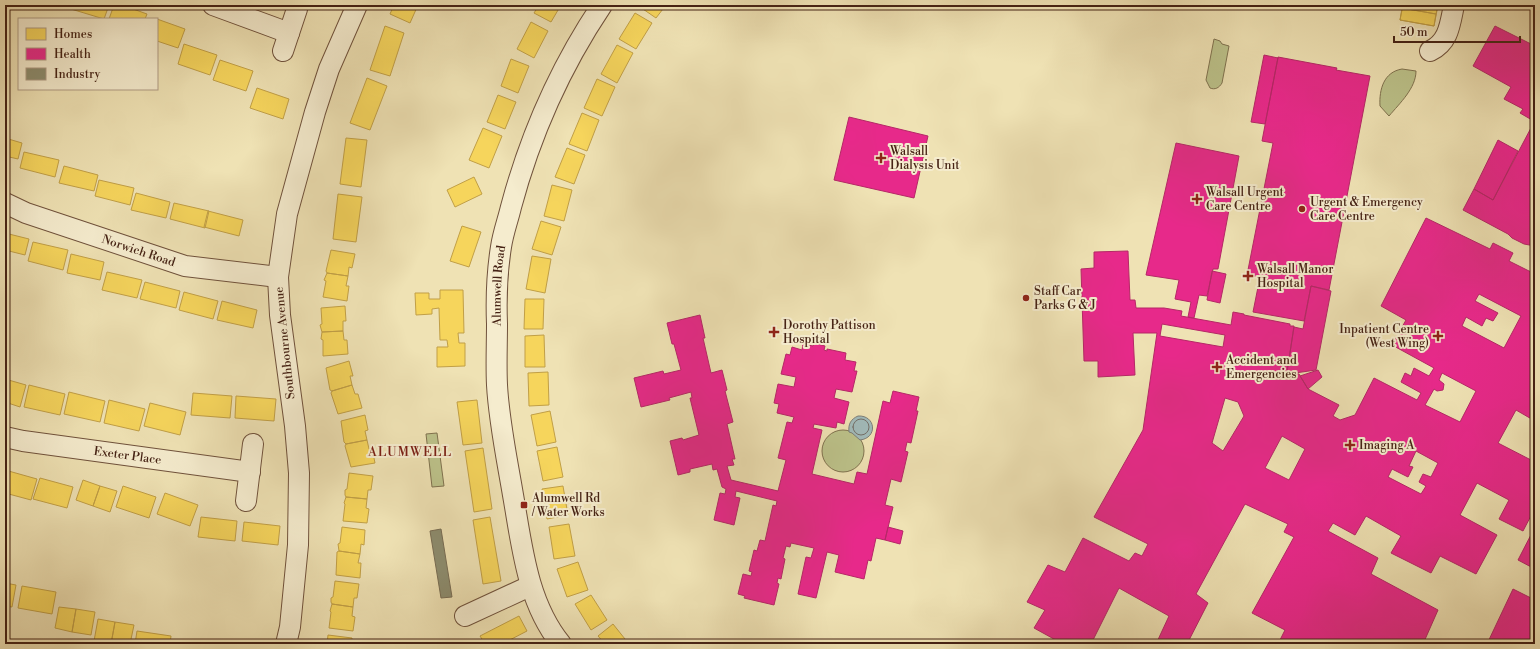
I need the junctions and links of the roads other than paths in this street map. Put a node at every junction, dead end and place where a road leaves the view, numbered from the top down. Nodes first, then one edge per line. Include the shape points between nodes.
1 (213, 5) edge
2 (357, 5) edge
3 (602, 5) edge
4 (1454, 5) edge
5 (297, 9) dead end
6 (1430, 52) dead end
7 (5, 203) edge
8 (278, 277) junction
9 (5, 437) edge
10 (253, 444) dead end
11 (250, 472) junction
12 (246, 501) dead end
13 (530, 586) junction
14 (465, 616) dead end
15 (286, 644) edge
16 (561, 644) edge

1 - 5 street via 286,42
2 - 8 street, Southbourne Avenue via 329,69 308,133 287,214
3 - 13 street, Alumwell Road via 558,82 532,140 516,186 501,246 496,289 498,391 514,502
4 - 6 street via 1444,40
7 - 8 street, Norwich Road via 26,213 184,266
8 - 15 street, Southbourne Avenue via 280,315 299,474 298,545
9 - 11 street, Exeter Place
10 - 11 street
11 - 12 street
13 - 14 street
13 - 16 street, Alumwell Road via 542,617

